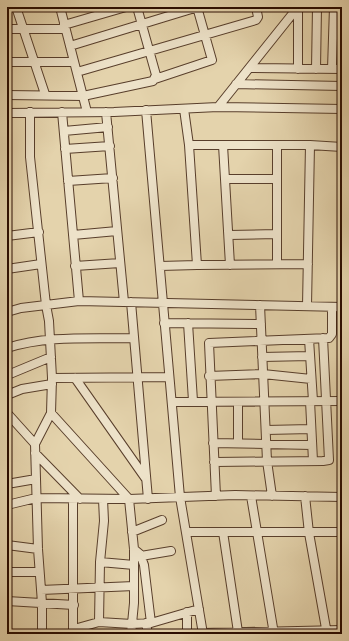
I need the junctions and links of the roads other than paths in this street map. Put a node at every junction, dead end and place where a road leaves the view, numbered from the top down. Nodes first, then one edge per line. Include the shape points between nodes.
1 (16, 7) edge
2 (60, 7) edge
3 (126, 7) edge
4 (136, 7) edge
5 (197, 7) edge
6 (256, 7) edge
7 (298, 7) edge
8 (317, 7) edge
9 (334, 7) edge
10 (142, 24) junction
11 (65, 27) junction
12 (7, 29) edge
13 (24, 29) junction
14 (205, 34) junction
15 (70, 46) junction
16 (149, 51) junction
17 (7, 62) edge
18 (34, 62) junction
19 (74, 62) junction
20 (250, 68) junction
21 (298, 69) junction
22 (316, 69) junction
23 (332, 69) junction
24 (342, 69) edge
25 (77, 72) junction
26 (155, 79) junction
27 (342, 81) edge
28 (236, 84) junction
29 (342, 85) edge
30 (8, 92) edge
31 (342, 92) edge
32 (45, 94) junction
33 (83, 96) junction
34 (218, 108) junction
35 (184, 109) junction
36 (342, 109) edge
37 (146, 110) junction
38 (30, 112) junction
39 (62, 112) junction
40 (87, 112) junction
41 (106, 112) junction
42 (7, 113) edge
43 (108, 127) junction
44 (64, 131) junction
45 (189, 145) junction
46 (223, 145) junction
47 (277, 145) junction
48 (310, 145) junction
49 (110, 146) junction
50 (342, 147) edge
51 (65, 149) junction
52 (113, 178) junction
53 (225, 179) junction
54 (277, 179) junction
55 (68, 181) junction
56 (117, 231) junction
57 (39, 232) junction
58 (229, 234) junction
59 (277, 234) junction
60 (73, 235) junction
61 (7, 236) edge
62 (41, 264) junction
63 (120, 264) junction
64 (277, 264) junction
65 (308, 264) junction
66 (197, 265) junction
67 (230, 265) junction
68 (76, 266) junction
69 (160, 266) junction
70 (7, 269) edge
71 (79, 301) junction
72 (127, 302) junction
73 (162, 304) junction
74 (46, 305) junction
75 (260, 305) junction
76 (307, 306) junction
77 (332, 307) junction
78 (342, 307) edge
79 (7, 312) edge
80 (164, 323) junction
81 (188, 323) junction
82 (261, 324) junction
83 (134, 338) junction
84 (323, 338) junction
85 (309, 339) junction
86 (50, 340) junction
87 (261, 340) junction
88 (7, 348) edge
89 (310, 356) junction
90 (51, 357) junction
91 (262, 357) junction
92 (10, 374) dead end
93 (263, 374) junction
94 (209, 376) junction
95 (169, 377) junction
96 (75, 378) junction
97 (137, 378) junction
98 (311, 379) junction
99 (52, 381) junction
100 (7, 395) edge
101 (342, 401) edge
102 (172, 402) junction
103 (193, 402) junction
104 (210, 402) junction
105 (238, 402) junction
106 (264, 402) junction
107 (311, 402) junction
108 (326, 402) junction
109 (7, 413) edge
110 (51, 413) junction
111 (311, 429) junction
112 (266, 430) junction
113 (213, 443) junction
114 (238, 443) junction
115 (267, 443) junction
116 (312, 445) junction
117 (35, 448) junction
118 (267, 461) junction
119 (313, 461) junction
120 (214, 462) junction
121 (36, 479) junction
122 (146, 480) junction
123 (7, 484) edge
124 (216, 496) junction
125 (250, 496) junction
126 (272, 496) junction
127 (305, 496) junction
128 (342, 497) edge
129 (36, 498) junction
130 (180, 498) junction
131 (77, 499) junction
132 (103, 499) junction
133 (129, 499) junction
134 (148, 499) junction
135 (7, 505) edge
136 (162, 520) dead end
137 (256, 531) junction
138 (132, 532) junction
139 (186, 532) junction
140 (223, 532) junction
141 (342, 532) edge
142 (309, 533) junction
143 (7, 545) edge
144 (38, 549) junction
145 (134, 549) junction
146 (171, 551) dead end
147 (141, 556) junction
148 (100, 562) junction
149 (134, 565) junction
150 (7, 572) edge
151 (39, 572) junction
152 (134, 586) junction
153 (99, 588) junction
154 (75, 589) junction
155 (41, 590) junction
156 (7, 601) edge
157 (42, 603) junction
158 (74, 605) junction
159 (199, 609) junction
160 (187, 612) junction
161 (100, 622) junction
162 (148, 623) junction
163 (132, 624) junction
164 (342, 630) edge
165 (74, 631) edge
166 (238, 632) junction
167 (274, 632) edge
168 (327, 632) edge
169 (203, 633) edge
170 (42, 634) edge
171 (131, 634) edge
172 (148, 634) edge
173 (187, 634) edge

1 - 13 street
2 - 11 street
3 - 11 street
4 - 10 street
5 - 10 street
5 - 14 street
6 - 14 street via 256,20
7 - 20 street
7 - 21 street
8 - 22 street
9 - 23 street
10 - 15 street
10 - 16 street
11 - 13 street
11 - 15 street
12 - 13 street
13 - 18 street
14 - 16 street
14 - 26 street via 211,61
15 - 19 street
16 - 25 street
16 - 26 street
17 - 18 street
18 - 19 street
18 - 32 street
19 - 25 street
20 - 21 street
20 - 28 street
21 - 22 street
22 - 23 street
23 - 24 street
25 - 33 street
26 - 33 street
27 - 29 street
28 - 29 street
28 - 34 street
29 - 31 street
30 - 32 street
32 - 33 street
33 - 40 street
34 - 35 street
34 - 36 street
35 - 37 street
35 - 45 street
37 - 41 street
37 - 69 street
38 - 39 street
38 - 42 street
38 - 57 street via 30,157
39 - 40 street
39 - 44 street
40 - 41 street
41 - 43 street
43 - 44 street
43 - 49 street
44 - 51 street
45 - 46 street
45 - 66 street
46 - 47 street
46 - 53 street
47 - 48 street
47 - 54 street
48 - 50 street
48 - 65 street
49 - 51 street
49 - 52 street
51 - 55 street
52 - 55 street
52 - 56 street
53 - 54 street
53 - 58 street
54 - 59 street
55 - 60 street
56 - 60 street
56 - 63 street
57 - 61 street
57 - 62 street
58 - 59 street
58 - 67 street
59 - 64 street
60 - 68 street
62 - 70 street
62 - 74 street
63 - 68 street
63 - 72 street
64 - 65 street
64 - 67 street
65 - 76 street
66 - 67 street
66 - 69 street
68 - 71 street
69 - 73 street
71 - 72 street
71 - 74 street
72 - 73 street
72 - 83 street
73 - 75 street
73 - 80 street
74 - 79 street
74 - 86 street
75 - 76 street
75 - 82 street
76 - 77 street
77 - 78 street
77 - 84 street via 332,336
80 - 81 street
80 - 95 street
81 - 82 street
81 - 103 street
82 - 87 street
83 - 86 street
83 - 97 street
84 - 85 street
84 - 108 street
85 - 87 street
85 - 89 street
86 - 88 street
86 - 90 street
87 - 91 street
87 - 94 street via 209,343
89 - 91 street
89 - 98 street
90 - 92 street
90 - 99 street
91 - 93 street
93 - 94 street
93 - 98 street
93 - 106 street
94 - 104 street
95 - 97 street
95 - 102 street
96 - 97 street
96 - 99 street
96 - 122 street
97 - 122 street
98 - 107 street
99 - 100 street
99 - 110 street
101 - 108 street
102 - 103 street
102 - 130 street
103 - 104 street
104 - 105 street
104 - 113 street
105 - 106 street
105 - 114 street
106 - 107 street
106 - 112 street
107 - 108 street
107 - 111 street
108 - 119 street via 329,460
109 - 117 street
110 - 117 street
110 - 133 street
111 - 112 street
111 - 116 street
112 - 115 street
113 - 114 street
113 - 120 street
114 - 115 street
115 - 116 street
115 - 118 street
116 - 119 street
117 - 121 street
117 - 131 street
118 - 119 street
118 - 120 street
118 - 126 street
120 - 124 street
121 - 123 street
121 - 129 street
122 - 134 street
124 - 125 street
124 - 130 street
125 - 126 street
125 - 137 street
126 - 127 street
127 - 128 street
127 - 142 street
129 - 131 street
129 - 135 street
129 - 144 street
130 - 134 street
130 - 139 street
131 - 132 street
131 - 154 street
132 - 133 street
132 - 148 street via 104,521
133 - 134 street
133 - 138 street
136 - 138 street
137 - 140 street
137 - 142 street
137 - 167 street
138 - 145 street
139 - 140 street
139 - 159 street
140 - 166 street
141 - 142 street
142 - 168 street
143 - 144 street
144 - 151 street
145 - 147 street
145 - 149 street
146 - 147 street
147 - 162 street via 144,565
148 - 149 street
148 - 153 street
149 - 152 street
150 - 151 street
151 - 155 street
152 - 153 street
152 - 163 street
153 - 154 street
153 - 161 street
154 - 155 street
154 - 158 street
155 - 157 street
156 - 157 street
157 - 158 street
157 - 170 street
158 - 165 street
159 - 160 street
159 - 169 street
160 - 162 street
160 - 173 street
161 - 163 street
161 - 165 street
162 - 163 street
162 - 172 street
163 - 171 street
164 - 168 street
166 - 167 street
166 - 169 street
167 - 168 street

